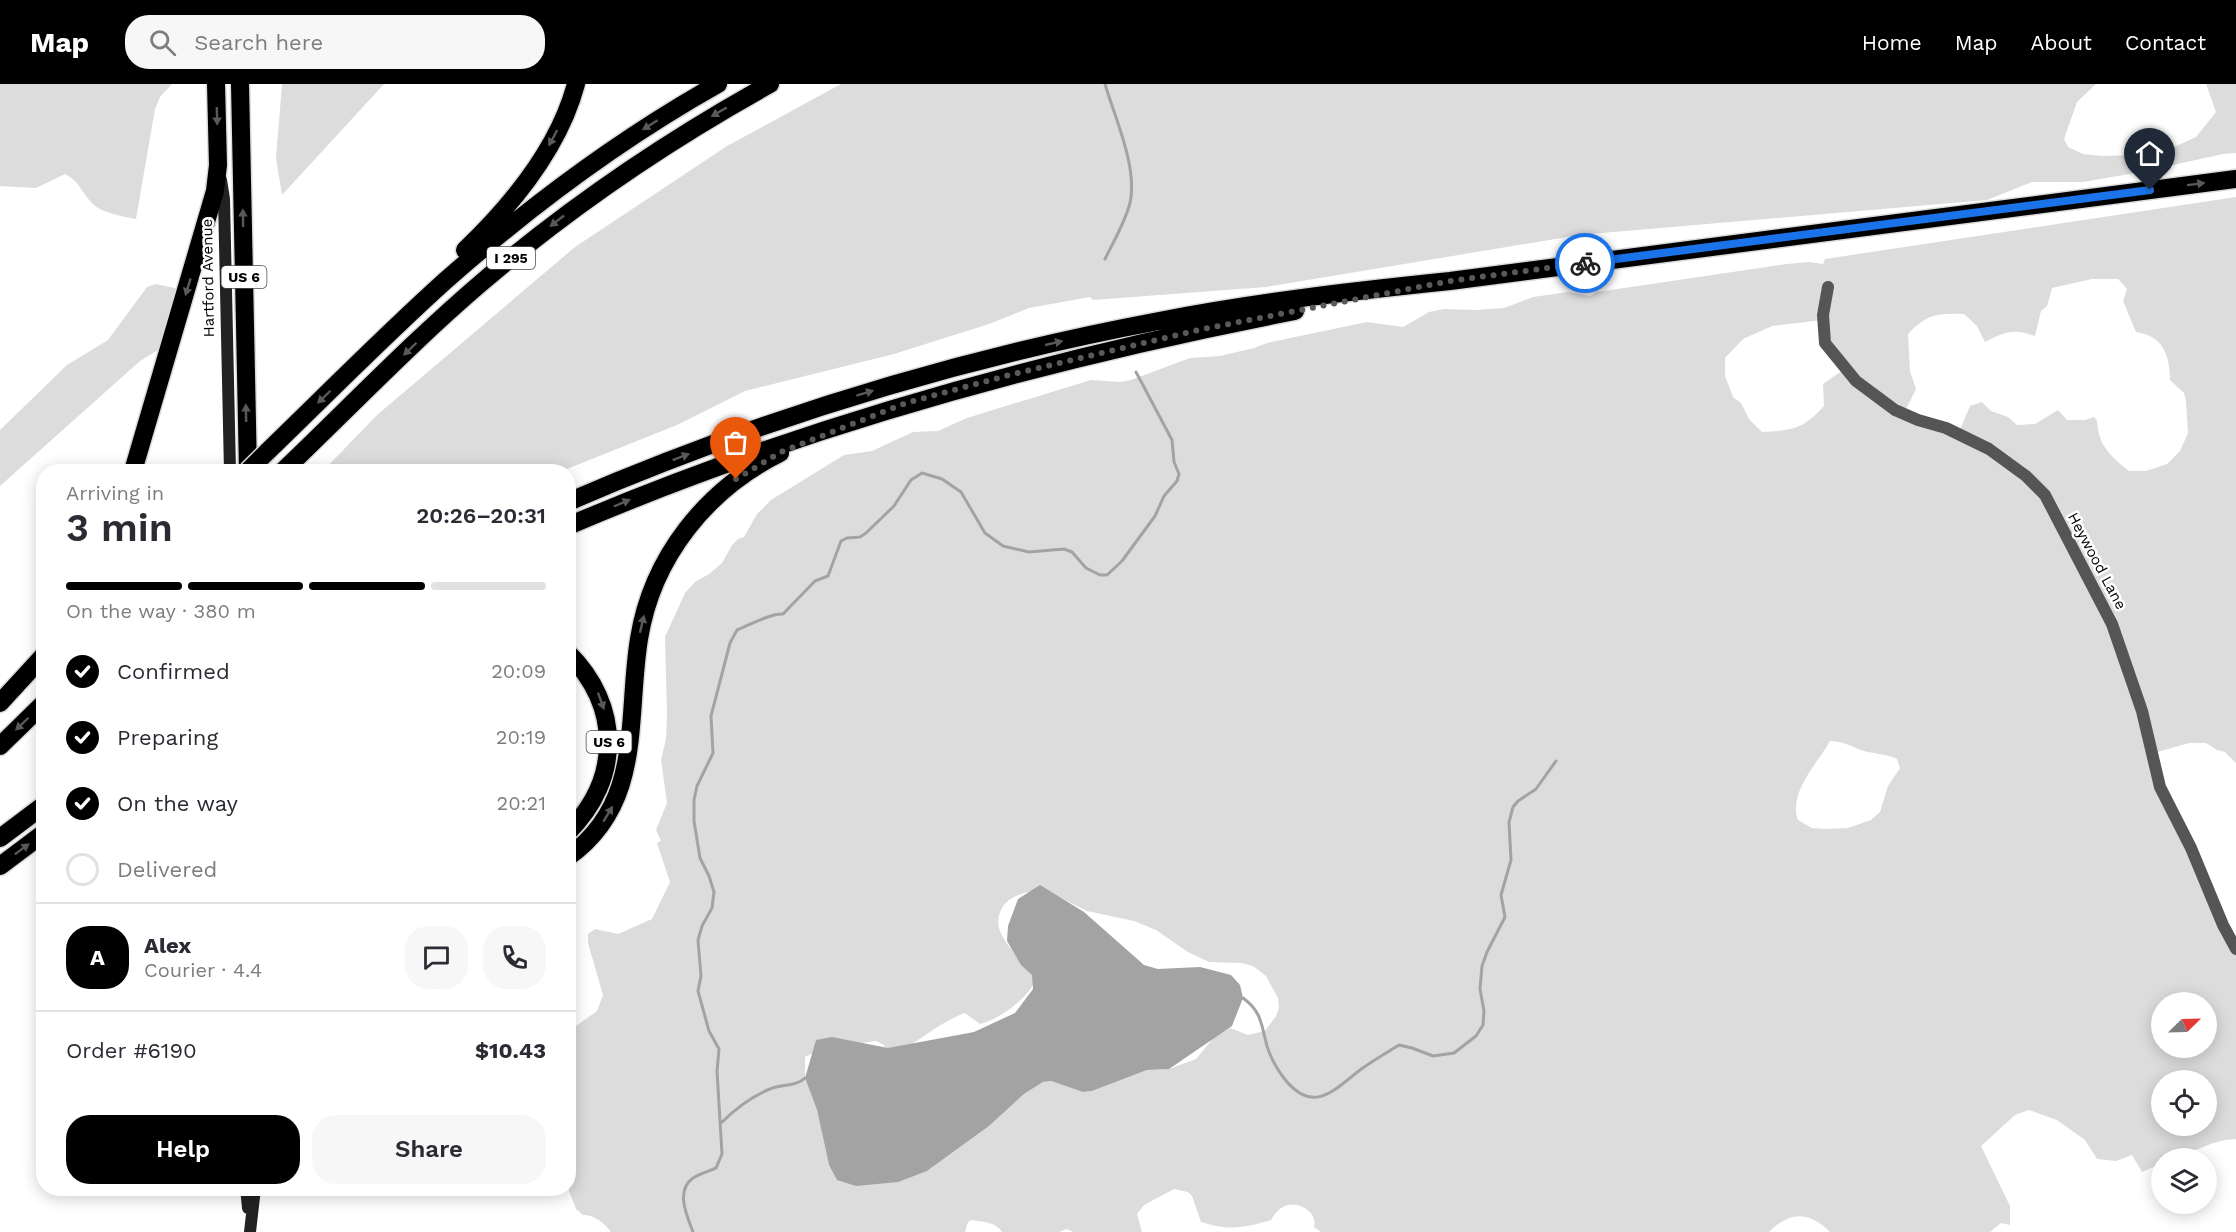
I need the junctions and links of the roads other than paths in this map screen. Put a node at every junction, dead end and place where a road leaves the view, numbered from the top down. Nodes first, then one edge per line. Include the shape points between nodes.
1 (216, 84) edge
2 (240, 84) edge
3 (576, 84) edge
4 (718, 84) edge
5 (770, 84) edge
6 (217, 149) junction
7 (2236, 179) edge
8 (1450, 281) junction
9 (1828, 287) dead end
10 (353, 369) junction
11 (906, 403) junction
12 (135, 464) edge
13 (230, 464) edge
14 (248, 464) edge
15 (255, 464) edge
16 (290, 464) edge
17 (576, 499) edge
18 (576, 523) edge
19 (576, 662) edge
20 (36, 663) edge
21 (36, 674) edge
22 (0, 704) edge
23 (36, 712) edge
24 (0, 746) edge
25 (36, 811) edge
26 (576, 823) edge
27 (0, 838) edge
28 (36, 838) edge
29 (576, 850) edge
30 (0, 866) edge
31 (2236, 949) edge
32 (247, 1196) edge
33 (254, 1196) edge
34 (250, 1228) edge

1 -> 6 highway, Hartford Avenue
14 -> 2 highway, US 6
3 -> 10 highway via 553,138 510,202
4 -> 10 highway via 642,130 555,191 444,283
5 -> 16 highway, I 295 via 654,152 537,237 453,308
6 -> 12 highway via 217,180 210,210
6 - 13 main road, Hartford Avenue via 224,199
8 -> 7 highway
8 - 11 highway via 1198,330
17 -> 8 highway via 779,421 981,360 1186,316 1304,297
9 - 31 street, Heywood Lane via 1822,315 1825,344 1856,381 1895,410 1989,449 2045,495 2112,624 2142,711 2160,787
10 -> 15 highway, bridge
18 -> 11 highway via 733,460
29 -> 11 highway via 598,830 622,785 642,622 659,575 685,531 722,490 766,460
19 -> 26 highway, US 6 via 597,689 609,745 599,789
20 - 22 highway
21 - 22 highway
23 -> 24 highway
25 - 27 highway
30 -> 28 highway
32 - 34 main road
33 - 34 main road

